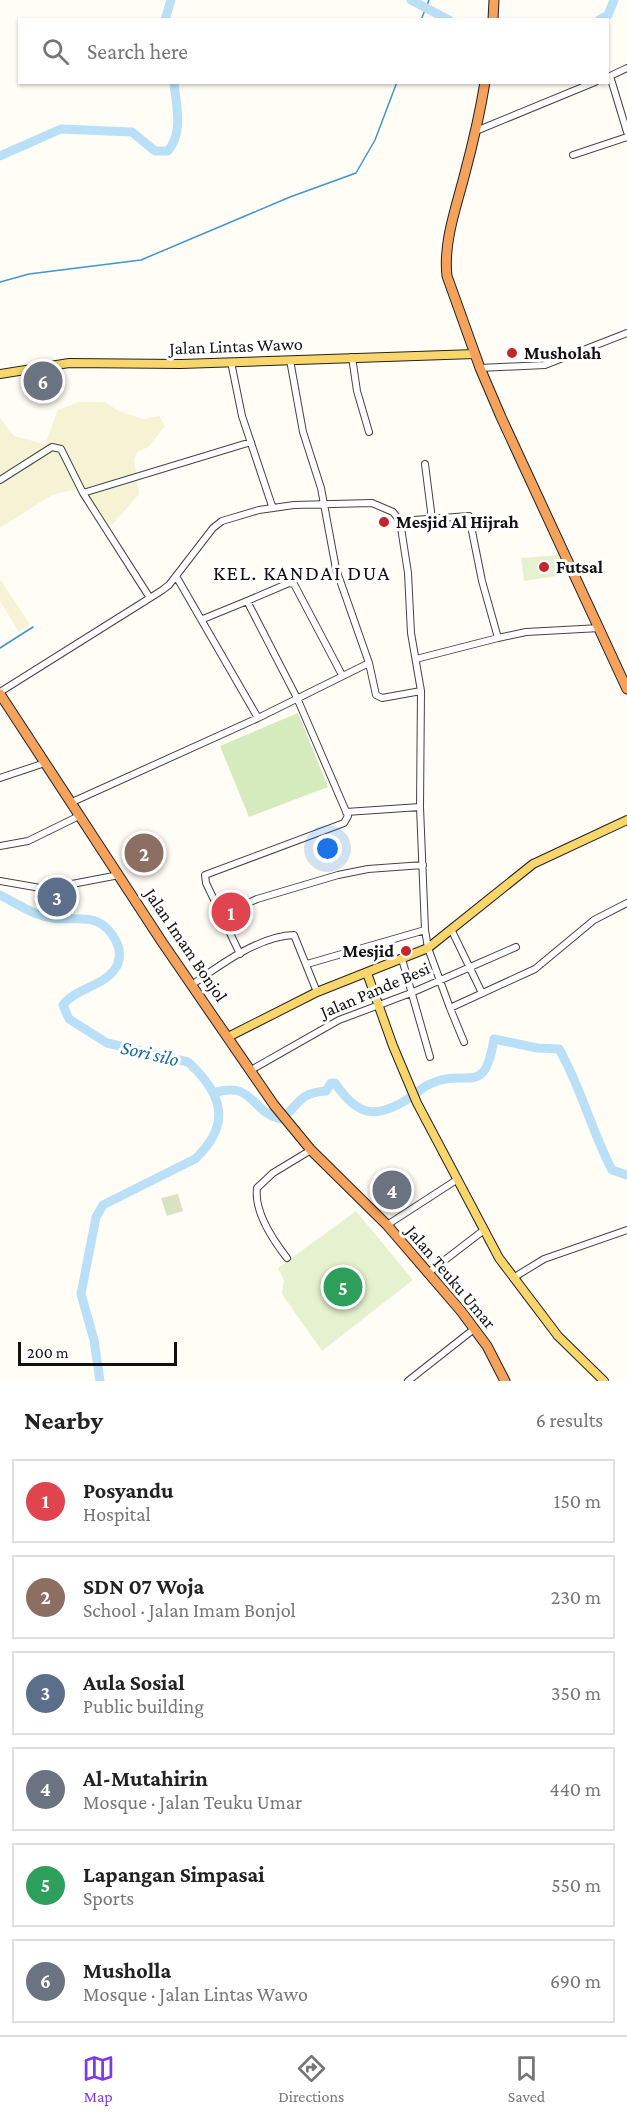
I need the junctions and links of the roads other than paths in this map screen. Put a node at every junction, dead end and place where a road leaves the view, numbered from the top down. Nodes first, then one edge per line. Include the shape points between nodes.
1 (494, 0) edge
2 (493, 18) edge
3 (627, 68) edge
4 (609, 77) edge
5 (485, 84) edge
6 (590, 84) edge
7 (476, 130) junction
8 (627, 132) edge
9 (627, 137) edge
10 (573, 155) dead end
11 (627, 333) edge
12 (474, 351) junction
13 (352, 357) junction
14 (290, 360) junction
15 (231, 362) junction
16 (480, 368) junction
17 (0, 374) edge
18 (369, 432) dead end
19 (251, 442) junction
20 (425, 464) dead end
21 (0, 480) edge
22 (83, 493) junction
23 (272, 506) junction
24 (324, 506) junction
25 (432, 519) junction
26 (400, 520) junction
27 (176, 576) junction
28 (150, 598) junction
29 (247, 601) junction
30 (203, 619) junction
31 (600, 628) junction
32 (498, 638) junction
33 (416, 659) junction
34 (369, 663) junction
35 (342, 675) junction
36 (627, 689) edge
37 (421, 691) junction
38 (0, 694) edge
39 (297, 698) junction
40 (258, 718) junction
41 (45, 763) junction
42 (0, 778) edge
43 (70, 802) junction
44 (420, 807) junction
45 (346, 812) junction
46 (79, 816) junction
47 (627, 820) edge
48 (0, 846) edge
49 (423, 865) junction
50 (119, 875) junction
51 (0, 881) edge
52 (627, 903) edge
53 (222, 915) junction
54 (425, 930) junction
55 (452, 931) junction
56 (516, 947) dead end
57 (428, 948) junction
58 (240, 954) junction
59 (402, 959) junction
60 (307, 964) junction
61 (470, 966) junction
62 (367, 973) junction
63 (440, 979) junction
64 (193, 984) junction
65 (317, 992) junction
66 (411, 993) junction
67 (482, 993) junction
68 (378, 1005) junction
69 (450, 1008) junction
70 (228, 1037) junction
71 (464, 1042) dead end
72 (430, 1057) dead end
73 (250, 1070) junction
74 (311, 1150) junction
75 (458, 1179) junction
76 (387, 1225) junction
77 (484, 1230) junction
78 (627, 1230) edge
79 (287, 1258) dead end
80 (428, 1273) junction
81 (513, 1278) junction
82 (474, 1329) junction
83 (408, 1381) edge
84 (505, 1381) edge
85 (604, 1381) edge

1 - 2 highway
3 - 4 street
4 - 8 street
5 - 7 highway
6 - 7 street
7 - 12 highway via 454,210 449,268 468,314
9 - 10 street
11 - 16 street via 545,365
12 - 13 main road, Jalan Lintas Wawo
12 - 16 highway
13 - 14 main road, Jalan Lintas Wawo
13 - 18 street
14 - 15 main road, Jalan Lintas Wawo
14 - 24 street via 303,432
15 - 17 main road, Jalan Lintas Wawo via 69,363
15 - 19 street
16 - 31 highway
19 - 22 street
19 - 23 street
20 - 25 street
21 - 22 street via 56,446
22 - 28 street
23 - 24 street
23 - 27 street via 222,521
24 - 26 street via 372,503 393,512
24 - 34 street via 336,569
25 - 26 street
25 - 32 street via 469,516
26 - 33 street
27 - 28 street
27 - 30 street
28 - 38 street
29 - 30 street
29 - 35 street via 294,584
29 - 39 street
30 - 40 street
31 - 32 street via 526,632
31 - 36 highway
32 - 33 street
33 - 37 street
34 - 35 street
34 - 37 street via 377,697
35 - 39 street
37 - 44 street
38 - 41 highway, Jalan Imam Bonjol
39 - 40 street
39 - 45 street
40 - 43 street
41 - 42 street
41 - 43 highway, Jalan Imam Bonjol
43 - 46 highway, Jalan Imam Bonjol
44 - 45 street
44 - 49 street
45 - 53 street via 348,819 344,823 205,874
46 - 48 street via 28,841
46 - 50 highway, Jalan Imam Bonjol
47 - 55 main road via 533,864
49 - 53 street via 338,875 257,899
49 - 54 street
50 - 51 street via 46,889
50 - 64 highway, Jalan Imam Bonjol
52 - 67 street via 594,920 535,969
53 - 58 street
54 - 57 street
54 - 60 street
55 - 57 main road
55 - 61 street
56 - 61 street, Jalan Pande Besi
57 - 59 main road
57 - 63 street
58 - 60 street via 294,935
58 - 64 street
59 - 62 main road
59 - 66 street
60 - 65 street
61 - 63 street, Jalan Pande Besi
61 - 67 street
62 - 65 main road
62 - 68 main road
63 - 66 street, Jalan Pande Besi
63 - 69 street
64 - 70 highway, Jalan Imam Bonjol
65 - 70 main road
66 - 68 street, Jalan Pande Besi
66 - 72 street
67 - 69 street
68 - 73 street, Jalan Pande Besi via 318,1030
68 - 75 main road via 411,1091
69 - 71 street
70 - 73 highway, Jalan Imam Bonjol
73 - 74 highway, Jalan Imam Bonjol
74 - 76 highway, Jalan Teuku Umar
74 - 79 street via 273,1173 257,1188 262,1215
75 - 76 street
75 - 77 main road
76 - 80 highway, Jalan Teuku Umar
77 - 80 street
77 - 81 main road
78 - 81 street via 543,1259
80 - 82 highway, Jalan Teuku Umar
81 - 85 main road via 558,1336
82 - 83 street
82 - 84 highway, Jalan Teuku Umar

